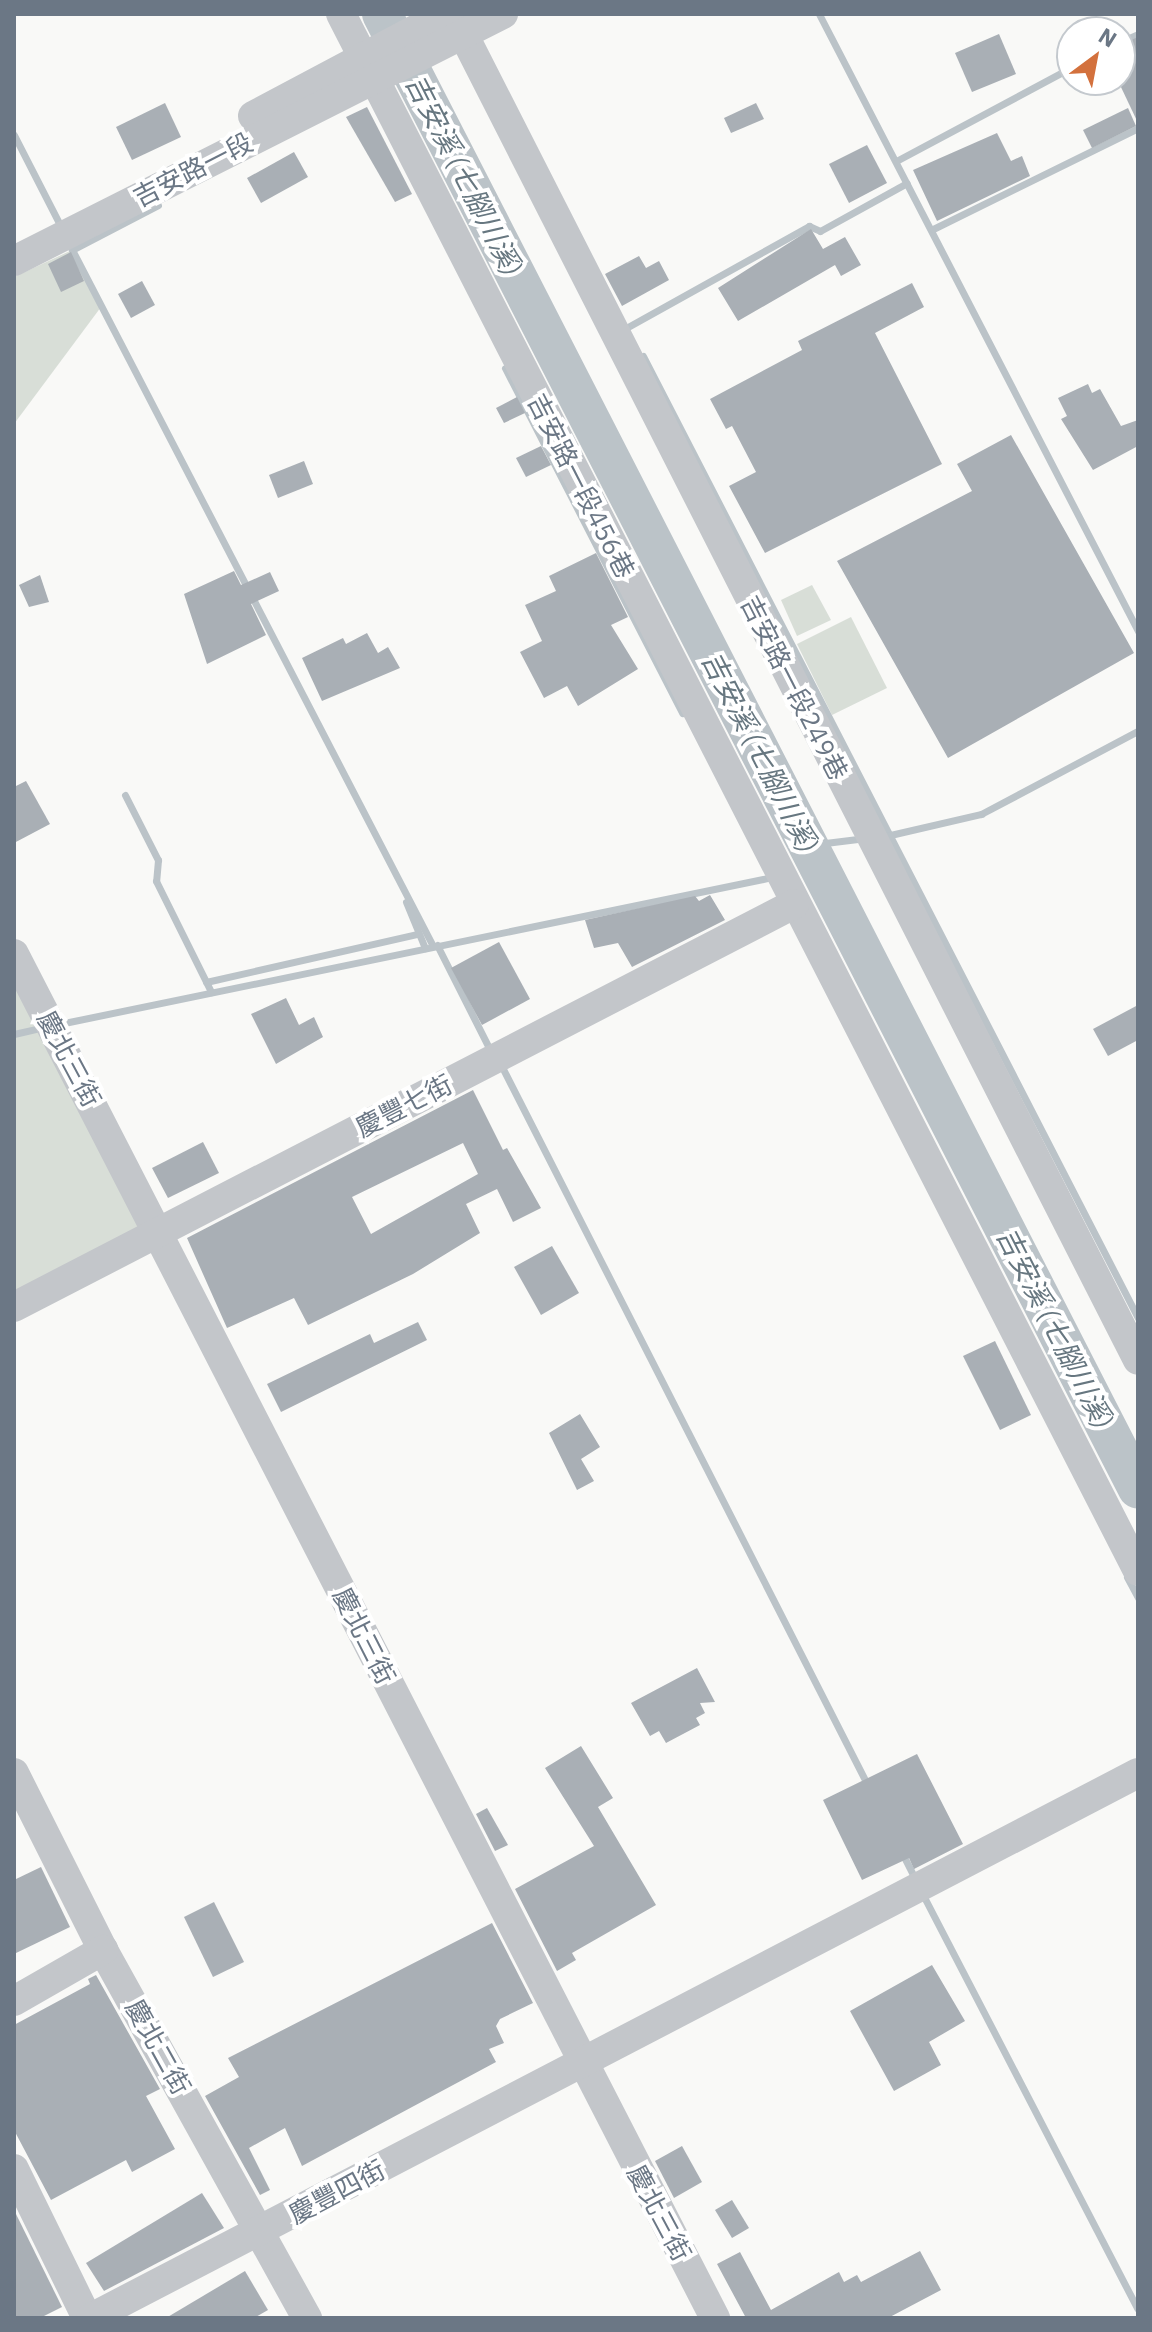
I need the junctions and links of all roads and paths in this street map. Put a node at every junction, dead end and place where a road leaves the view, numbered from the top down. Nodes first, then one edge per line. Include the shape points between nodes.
1 (341, 14) edge
2 (503, 14) edge
3 (453, 21) edge
4 (368, 68) junction
5 (14, 242) edge
6 (14, 261) edge
7 (794, 904) junction
8 (18, 972) edge
9 (159, 1232) junction
10 (14, 1307) edge
11 (1138, 1360) edge
12 (1138, 1571) edge
13 (14, 1773) edge
14 (1138, 1773) edge
15 (103, 1950) junction
16 (14, 2001) edge
17 (580, 2062) junction
18 (14, 2169) edge
19 (262, 2233) junction
20 (89, 2318) edge
21 (307, 2318) edge
22 (715, 2318) edge

1 - 4 street, 吉安路一段456巷
2 - 3 street
3 - 4 street
3 - 11 street, 吉安路一段249巷
4 - 5 street, 吉安路一段
4 - 6 street, 吉安路一段
4 - 7 street, 吉安路一段456巷
7 - 9 street, 慶豐七街
7 - 12 street, 吉安路一段456巷
8 - 9 street, 慶北三街
9 - 10 street, 慶豐七街
9 - 17 street, 慶北三街
13 - 15 street, 慶北二街
14 - 17 street, 慶豐四街
15 - 16 street
15 - 19 street, 慶北二街
17 - 19 street, 慶豐四街
17 - 22 street, 慶北三街
18 - 20 street
19 - 20 street, 慶豐四街
19 - 21 street, 慶北二街

